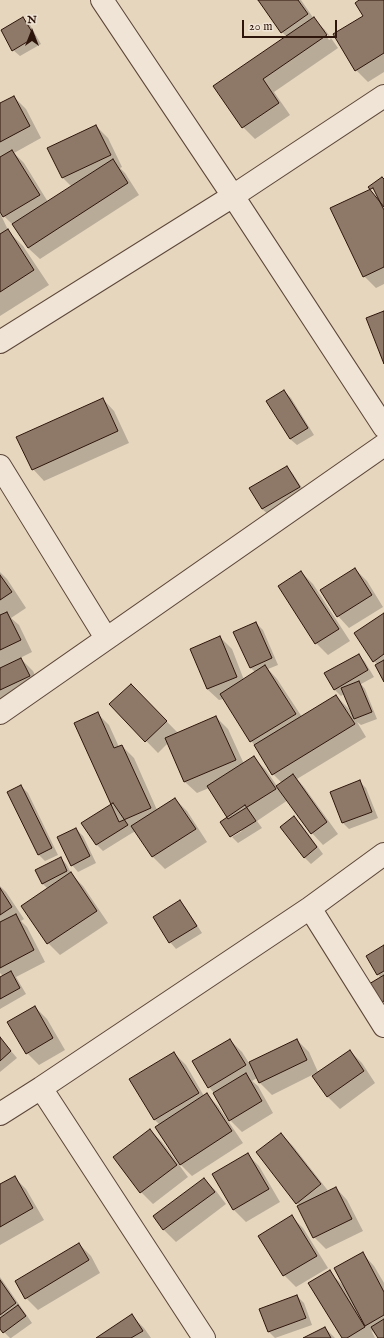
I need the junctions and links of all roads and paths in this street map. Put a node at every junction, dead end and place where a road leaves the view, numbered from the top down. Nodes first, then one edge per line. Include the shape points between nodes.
1 (102, 0) edge
2 (384, 96) edge
3 (233, 196) junction
4 (0, 342) edge
5 (384, 427) edge
6 (384, 445) edge
7 (0, 466) edge
8 (106, 638) junction
9 (0, 713) edge
10 (384, 854) edge
11 (310, 908) junction
12 (384, 1026) edge
13 (41, 1088) junction
14 (0, 1114) edge
15 (204, 1338) edge

1 - 3 street
2 - 3 street
3 - 4 street
3 - 5 street
6 - 8 street
7 - 8 street
8 - 9 street
10 - 11 street
11 - 12 street
11 - 13 street
13 - 14 street
13 - 15 street

